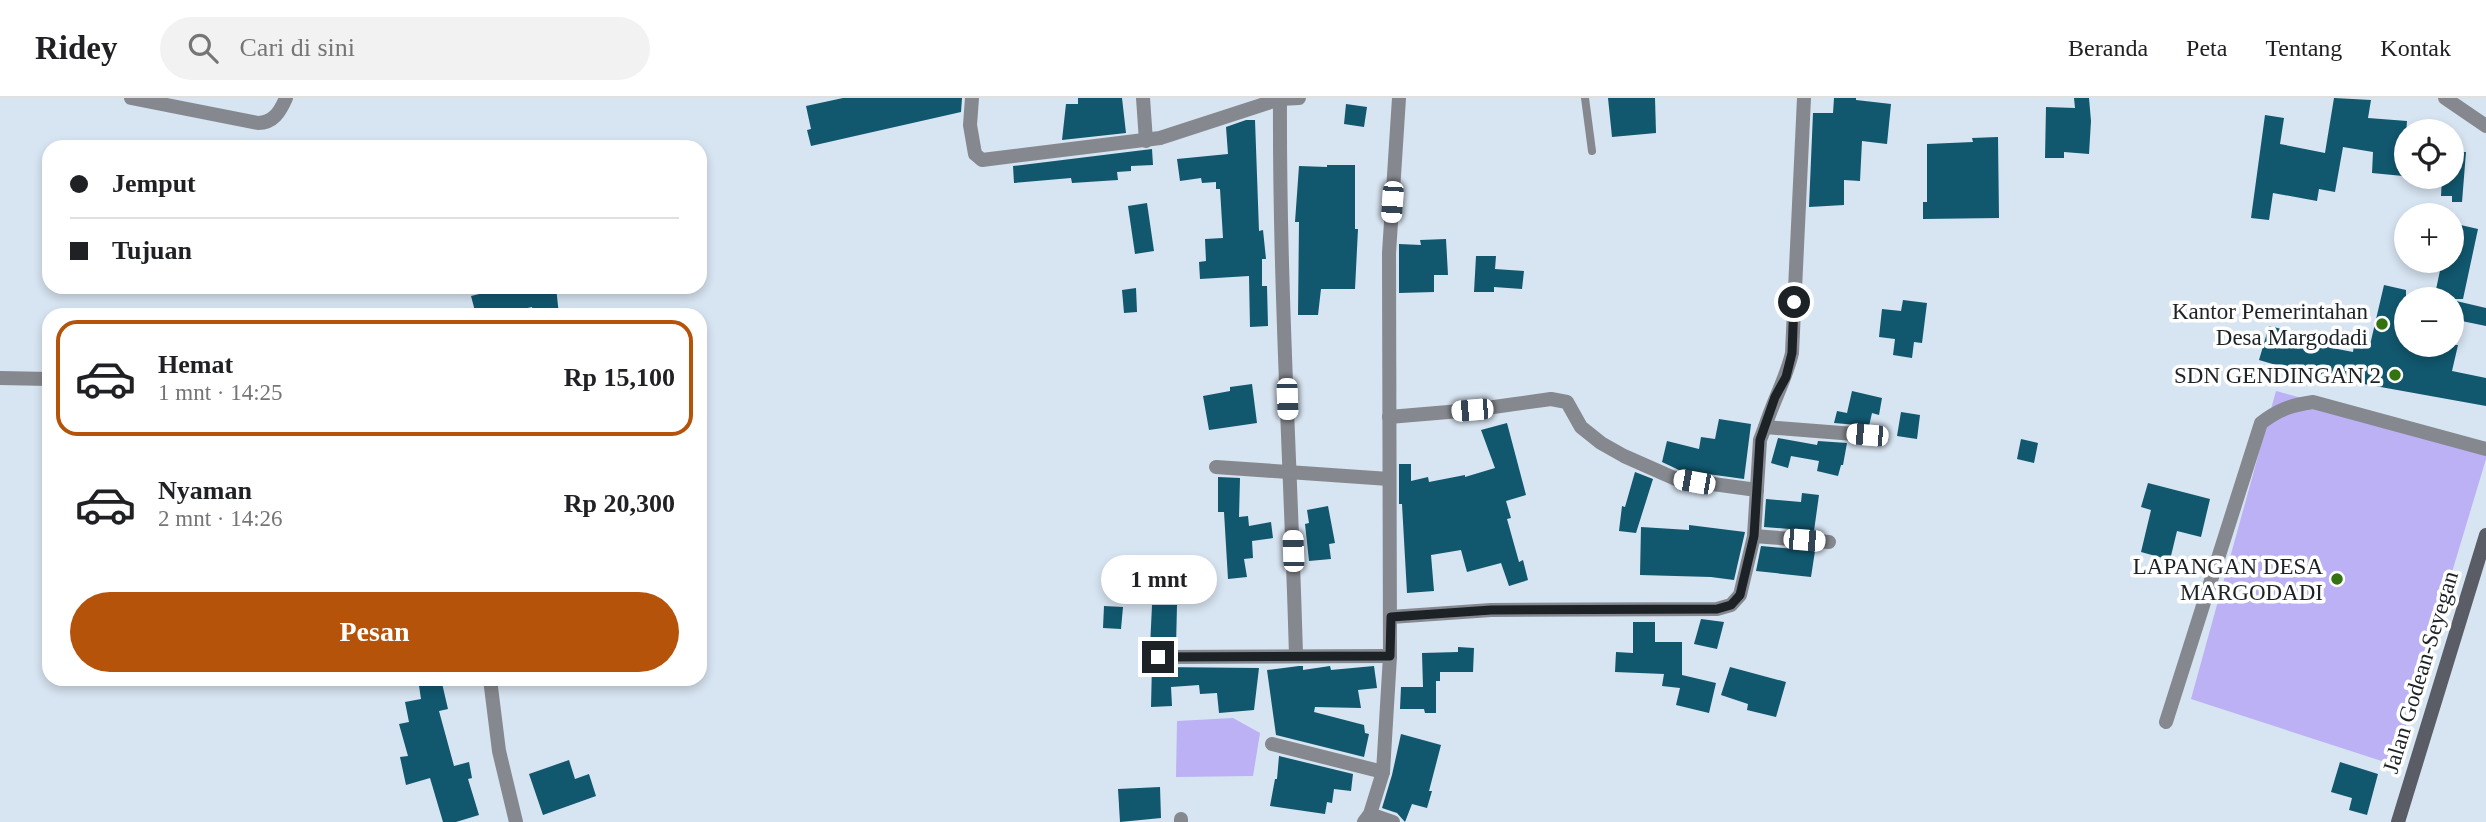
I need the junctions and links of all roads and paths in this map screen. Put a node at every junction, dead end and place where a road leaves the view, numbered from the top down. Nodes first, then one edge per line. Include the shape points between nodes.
1 (131, 98) edge
2 (286, 98) edge
3 (972, 98) edge
4 (1143, 98) edge
5 (1299, 98) edge
6 (1399, 98) edge
7 (1586, 98) edge
8 (1804, 98) edge
9 (2445, 98) edge
10 (1280, 99) edge
11 (2486, 126) edge
12 (1153, 140) junction
13 (1592, 151) dead end
14 (0, 378) edge
15 (42, 379) edge
16 (1389, 417) junction
17 (1765, 426) junction
18 (1867, 435) dead end
19 (2486, 449) edge
20 (1216, 467) dead end
21 (1291, 472) junction
22 (1389, 479) junction
23 (1757, 490) junction
24 (2486, 535) edge
25 (1754, 536) junction
26 (1829, 542) dead end
27 (1391, 617) junction
28 (1296, 656) junction
29 (1390, 656) junction
30 (1158, 657) dead end
31 (491, 686) edge
32 (2166, 722) dead end
33 (1272, 744) dead end
34 (1383, 772) junction
35 (1367, 818) edge
36 (516, 822) edge
37 (1393, 822) edge
38 (2398, 822) edge

1 - 2 street via 267,123
3 - 12 street via 970,125 978,159
4 - 12 street
5 - 10 street
6 - 16 street via 1389,253
7 - 13 lane
8 - 17 street via 1792,353
9 - 11 street
10 - 12 street
10 - 21 street via 1283,336
14 - 15 street
16 - 22 street
16 - 23 street via 1551,399 1567,402 1581,427 1624,456 1676,479
17 - 18 street
17 - 23 street
19 - 32 street via 2313,402 2277,410 2261,424
20 - 21 street
21 - 22 street
21 - 28 street
22 - 27 street
23 - 25 street
24 - 38 main road, Jalan Godean-Seyegan
25 - 26 street
25 - 27 street via 1740,595 1731,605 1717,609 1491,610
27 - 29 street
28 - 29 street
28 - 30 street
29 - 34 street
31 - 36 street via 499,751
33 - 34 street
34 - 35 street
35 - 37 street

